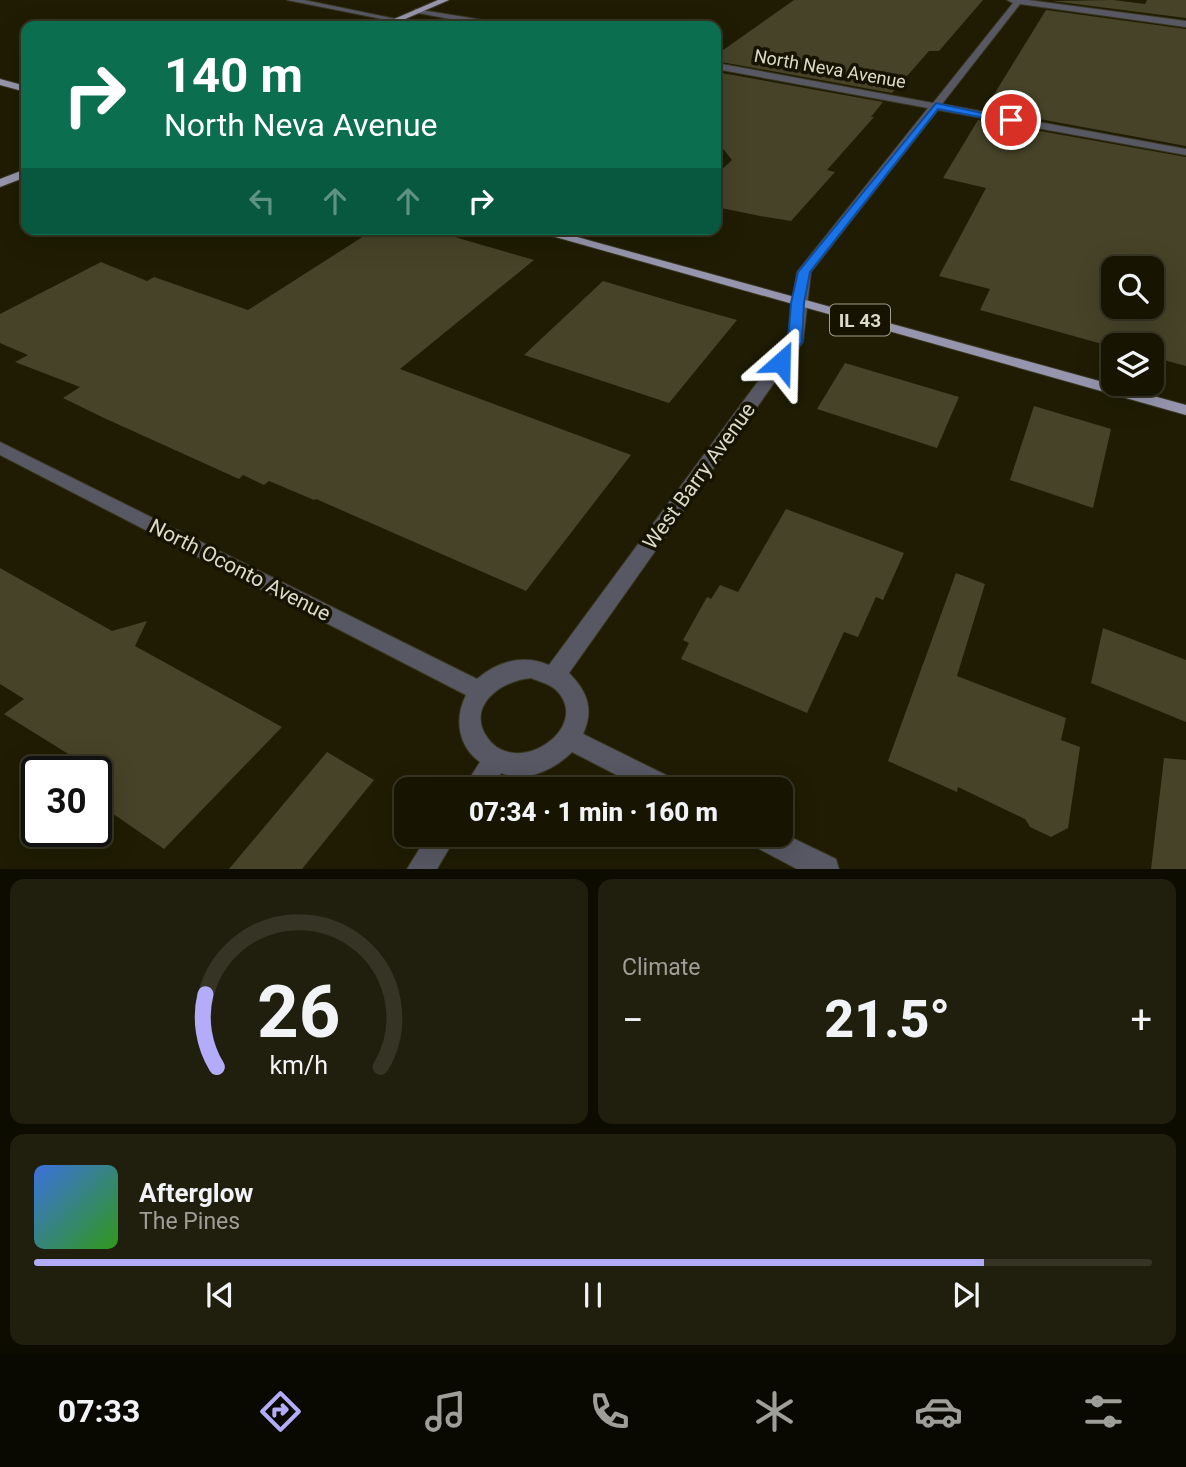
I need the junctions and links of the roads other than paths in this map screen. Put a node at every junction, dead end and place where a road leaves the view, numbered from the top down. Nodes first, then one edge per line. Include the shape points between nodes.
1 (291, 0) edge
2 (445, 0) edge
3 (1011, 0) edge
4 (1018, 0) edge
5 (418, 11) junction
6 (397, 20) joint
7 (473, 21) edge
8 (1186, 24) edge
9 (721, 67) edge
10 (0, 82) edge
11 (21, 88) edge
12 (936, 106) junction
13 (1186, 152) edge
14 (21, 175) edge
15 (0, 183) edge
16 (554, 235) edge
17 (798, 303) junction
18 (1186, 410) edge
19 (0, 448) edge
20 (554, 676) junction
21 (480, 691) junction
22 (571, 740) junction
23 (497, 759) junction
24 (484, 777) edge
25 (645, 777) edge
26 (436, 847) edge
27 (783, 847) edge
28 (420, 869) edge
29 (826, 869) edge

1 - 6 street
2 - 5 main road
3 - 4 street
4 - 8 street
4 - 12 street, West Barry Avenue
5 - 6 main road
5 - 7 street
9 - 12 street, North Neva Avenue
10 - 11 main road
12 - 13 street, North Neva Avenue
12 - 17 street, West Barry Avenue via 804,272
14 - 15 main road
16 - 17 main road, IL 43
17 - 18 main road, IL 43
17 - 20 street, West Barry Avenue via 795,342
19 - 21 street, North Oconto Avenue
20 - 21 street via 532,668 514,670
20 - 22 street via 574,693 579,709
21 - 23 street via 469,716 471,731 477,746
22 - 23 street via 542,761 524,765
22 - 25 street
23 - 24 street
26 - 28 street
27 - 29 street

